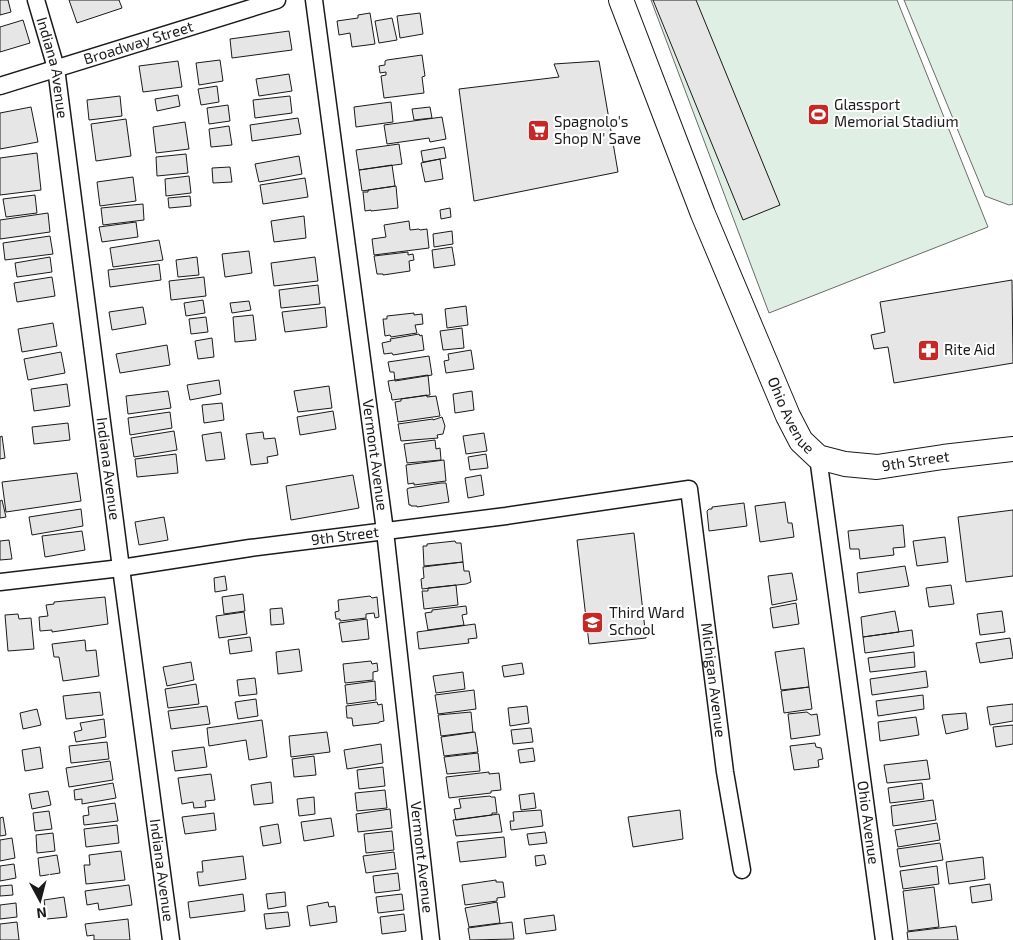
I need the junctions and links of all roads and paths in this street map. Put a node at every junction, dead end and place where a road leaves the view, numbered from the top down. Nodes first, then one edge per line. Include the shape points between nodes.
1 (36, 0) edge
2 (277, 0) edge
3 (314, 0) edge
4 (621, 0) edge
5 (56, 68) junction
6 (0, 86) edge
7 (1013, 449) edge
8 (818, 457) junction
9 (689, 489) joint
10 (385, 531) junction
11 (121, 568) junction
12 (0, 582) edge
13 (742, 870) dead end
14 (170, 940) edge
15 (431, 940) edge
16 (884, 940) edge

1 - 5 street, Indiana Avenue
2 - 5 street, Broadway Street
3 - 10 street, Vermont Avenue
4 - 8 main road, Ohio Avenue via 703,214 788,416 801,441
5 - 6 street, Broadway Street
5 - 11 street, Indiana Avenue
7 - 8 main road, 9th Street via 877,467
8 - 16 street, Ohio Avenue
9 - 10 street, 9th Street
9 - 13 street, Michigan Avenue via 725,772
10 - 11 street, 9th Street
10 - 15 street, Vermont Avenue
11 - 12 street, 9th Street
11 - 14 street, Indiana Avenue

